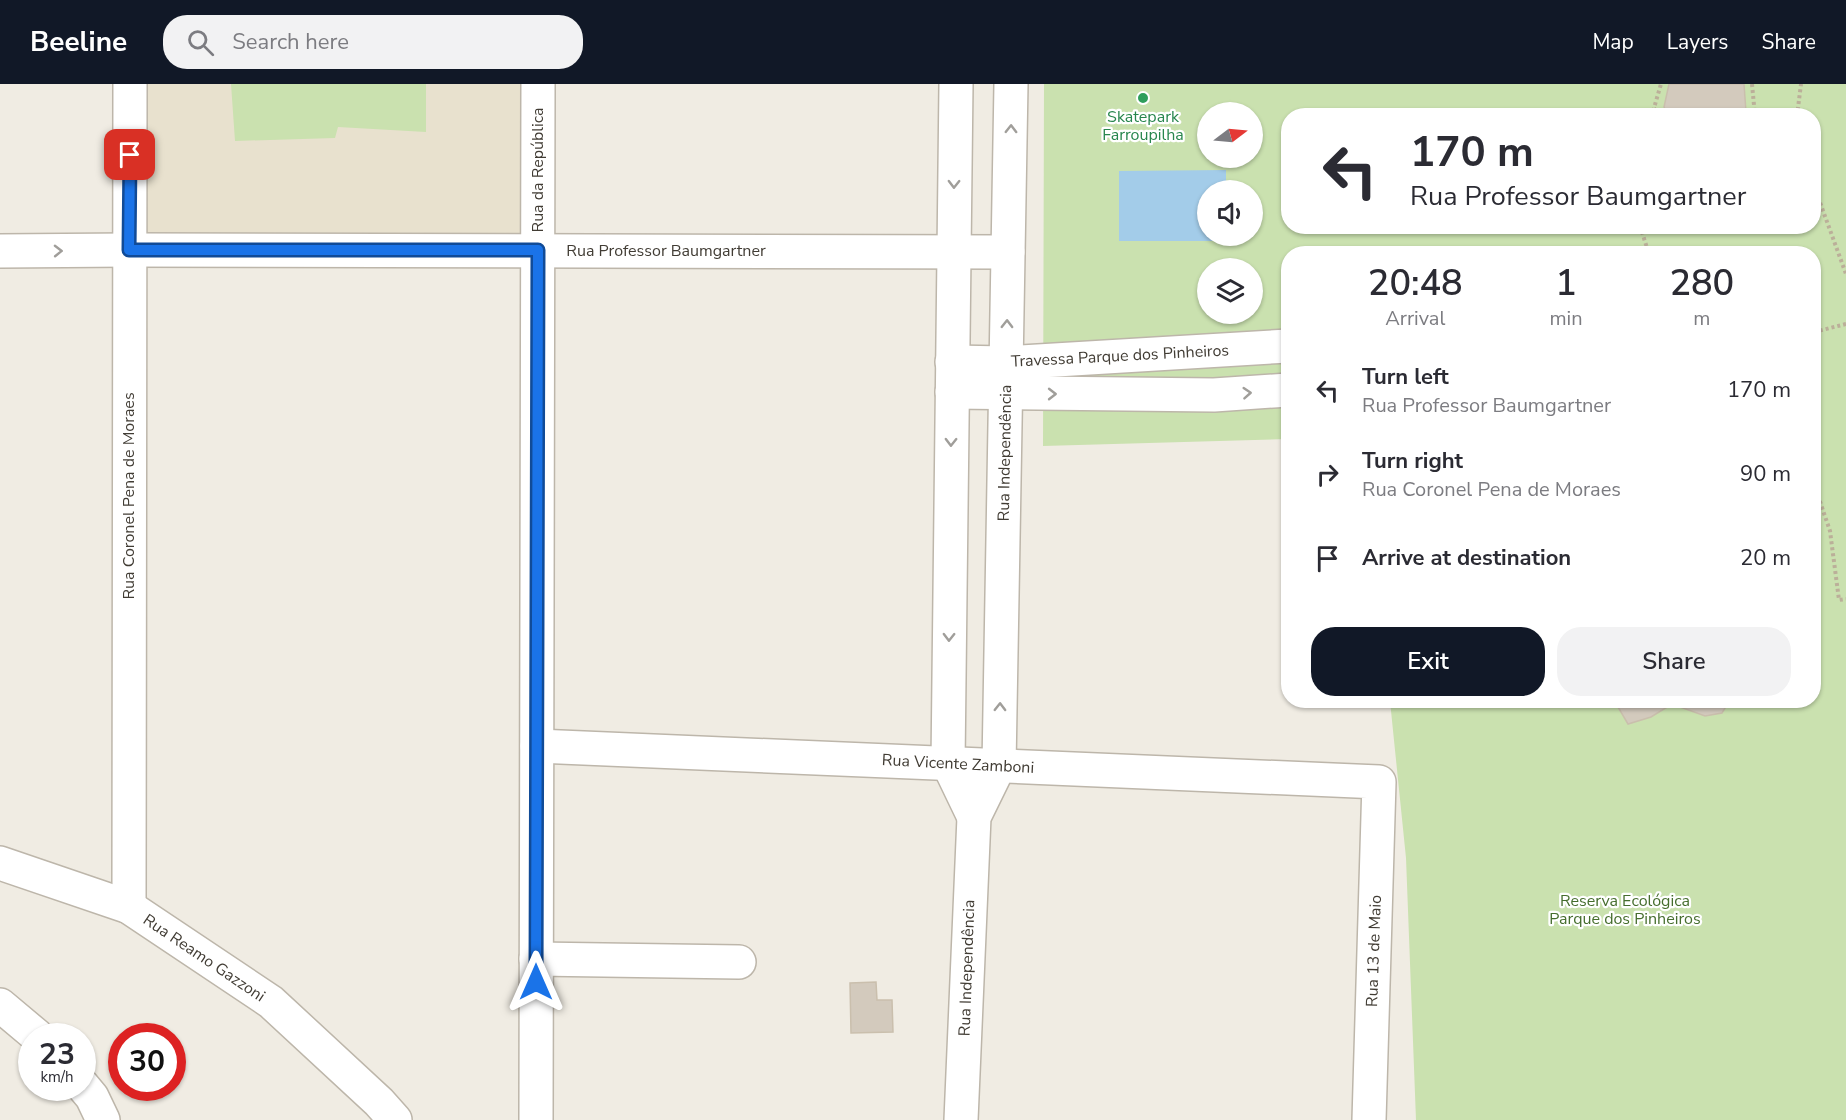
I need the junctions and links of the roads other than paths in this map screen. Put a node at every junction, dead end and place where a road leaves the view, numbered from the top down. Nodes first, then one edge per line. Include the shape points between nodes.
1 (130, 84) edge
2 (538, 84) edge
3 (956, 84) edge
4 (1011, 84) edge
5 (129, 250) junction
6 (538, 250) junction
7 (0, 252) edge
8 (954, 252) junction
9 (1008, 252) junction
10 (1281, 347) edge
11 (952, 377) junction
12 (1006, 378) junction
13 (1281, 390) edge
14 (950, 574) junction
15 (1002, 575) junction
16 (537, 746) junction
17 (948, 763) junction
18 (999, 766) junction
19 (1379, 782) joint
20 (974, 817) junction
21 (0, 863) edge
22 (129, 907) junction
23 (536, 959) junction
24 (739, 962) dead end
25 (0, 1005) edge
26 (21, 1023) edge
27 (94, 1101) edge
28 (387, 1111) edge
29 (103, 1120) edge
30 (416, 1120) edge
31 (536, 1120) edge
32 (961, 1120) edge
33 (1369, 1120) edge

1 - 5 street, Rua Coronel Pena de Moraes
2 - 6 street, Rua da República
3 -> 8 street, Rua Independência
9 -> 4 street, Rua Independência
5 - 6 street, Rua Professor Baumgartner
7 -> 5 street, Rua Professor Baumgartner
5 - 22 street, Rua Coronel Pena de Moraes
6 - 8 street, Rua Professor Baumgartner
6 - 16 street, Rua da República
8 - 9 street, Rua Professor Baumgartner
8 - 11 street, Rua Independência
12 -> 9 street, Rua Independência
10 - 12 street, Travessa Parque dos Pinheiros
11 - 12 street, Travessa Parque dos Pinheiros
11 -> 14 street, Rua Independência
12 -> 13 street, Travessa Parque dos Pinheiros via 1214,395
12 - 15 street, Rua Independência
14 - 15 street
14 -> 17 street, Rua Independência
18 -> 15 street, Rua Independência
16 - 17 street, Rua Vicente Zamboni
16 - 23 street, Rua da República
17 - 18 street, Rua Vicente Zamboni
17 - 20 street, Rua Independência
18 - 19 street, Rua Vicente Zamboni
18 - 20 street, Rua Independência
19 - 33 street, Rua 13 de Maio
20 - 32 street, Rua Independência
21 - 22 street, Rua Reamo Gazzoni
22 - 28 street, Rua Reamo Gazzoni via 271,1002
23 - 24 street
23 - 31 street, Rua da República
25 - 26 street
27 - 29 street
28 - 30 street, Rua Reamo Gazzoni

